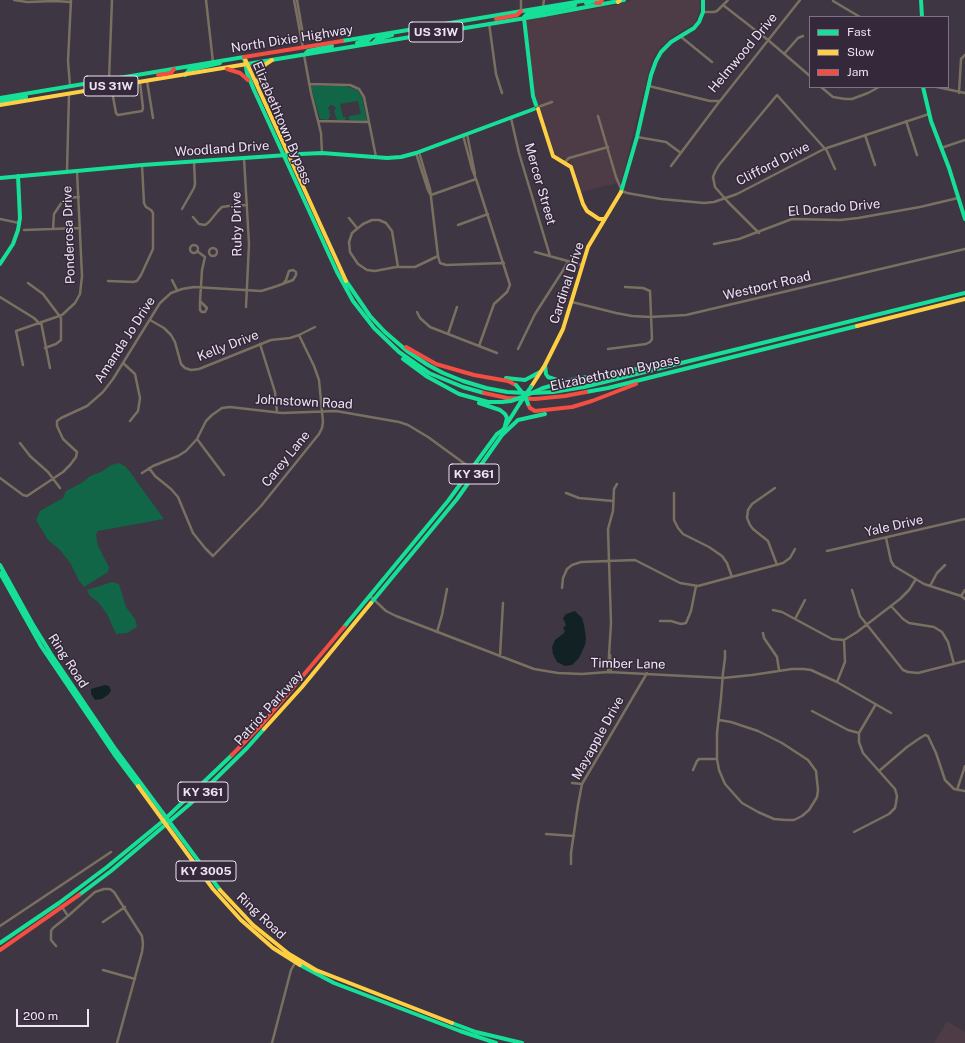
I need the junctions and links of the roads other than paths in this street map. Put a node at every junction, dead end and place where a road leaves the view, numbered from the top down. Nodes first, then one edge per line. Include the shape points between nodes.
1 (14, 0) edge
2 (112, 0) edge
3 (206, 0) edge
4 (296, 0) edge
5 (521, 0) edge
6 (544, 0) edge
7 (588, 0) edge
8 (599, 0) edge
9 (602, 0) edge
10 (624, 0) edge
11 (703, 0) edge
12 (728, 0) edge
13 (800, 0) edge
14 (921, 0) edge
15 (72, 1) edge
16 (619, 1) edge
17 (832, 1) edge
18 (723, 6) junction
19 (543, 8) junction
20 (573, 10) junction
21 (521, 11) junction
22 (704, 12) junction
23 (858, 16) edge
24 (922, 16) edge
25 (524, 18) junction
26 (464, 21) junction
27 (489, 23) junction
28 (422, 28) junction
29 (455, 29) junction
30 (425, 34) junction
31 (372, 36) junction
32 (680, 36) junction
33 (803, 36) dead end
34 (391, 40) junction
35 (768, 40) junction
36 (337, 42) junction
37 (373, 43) junction
38 (302, 46) junction
39 (330, 50) junction
40 (304, 54) junction
41 (784, 54) junction
42 (965, 55) edge
43 (244, 57) junction
44 (225, 60) junction
45 (273, 60) junction
46 (214, 62) junction
47 (712, 62) dead end
48 (246, 64) junction
49 (222, 68) junction
50 (174, 69) junction
51 (144, 74) junction
52 (185, 75) junction
53 (809, 75) edge
54 (109, 80) junction
55 (147, 80) junction
56 (140, 81) junction
57 (130, 83) junction
58 (309, 84) junction
59 (70, 86) junction
60 (111, 86) junction
61 (649, 86) junction
62 (822, 88) edge
63 (877, 88) edge
64 (923, 88) edge
65 (941, 88) edge
66 (254, 90) junction
67 (260, 91) junction
68 (502, 93) dead end
69 (959, 93) junction
70 (965, 93) edge
71 (69, 94) junction
72 (1, 99) edge
73 (720, 101) junction
74 (552, 102) dead end
75 (0, 105) edge
76 (537, 108) junction
77 (929, 114) junction
78 (598, 116) dead end
79 (153, 118) dead end
80 (511, 118) junction
81 (318, 121) junction
82 (906, 121) junction
83 (369, 122) junction
84 (465, 135) junction
85 (865, 135) junction
86 (637, 137) junction
87 (965, 140) edge
88 (608, 147) junction
89 (941, 148) junction
90 (824, 149) junction
91 (322, 153) junction
92 (417, 153) junction
93 (681, 153) junction
94 (917, 155) dead end
95 (244, 158) junction
96 (376, 158) junction
97 (194, 161) junction
98 (564, 163) junction
99 (142, 165) junction
100 (874, 165) dead end
101 (671, 166) dead end
102 (834, 169) dead end
103 (77, 170) junction
104 (67, 171) junction
105 (18, 176) junction
106 (0, 178) edge
107 (476, 178) junction
108 (622, 191) junction
109 (431, 195) junction
110 (79, 197) junction
111 (725, 198) junction
112 (959, 198) junction
113 (247, 205) junction
114 (182, 209) dead end
115 (488, 214) junction
116 (193, 217) dead end
117 (349, 218) dead end
118 (604, 218) junction
119 (0, 219) edge
120 (965, 219) edge
121 (19, 223) junction
122 (458, 225) dead end
123 (80, 228) junction
124 (357, 228) junction
125 (53, 229) junction
126 (24, 230) dead end
127 (759, 233) junction
128 (714, 244) dead end
129 (965, 250) edge
130 (197, 251) dead end
131 (535, 252) dead end
132 (210, 254) dead end
133 (438, 256) junction
134 (550, 256) junction
135 (205, 257) junction
136 (569, 261) junction
137 (0, 263) edge
138 (504, 263) junction
139 (582, 265) junction
140 (398, 267) junction
141 (172, 280) dead end
142 (108, 281) dead end
143 (28, 283) dead end
144 (283, 284) junction
145 (201, 287) junction
146 (625, 287) dead end
147 (177, 290) junction
148 (246, 290) junction
149 (965, 292) edge
150 (0, 297) edge
151 (964, 300) edge
152 (200, 301) dead end
153 (572, 302) junction
154 (246, 307) dead end
155 (457, 307) dead end
156 (417, 312) dead end
157 (59, 316) junction
158 (650, 317) junction
159 (150, 320) junction
160 (39, 322) junction
161 (315, 327) dead end
162 (448, 334) junction
163 (299, 335) junction
164 (386, 341) junction
165 (395, 341) junction
166 (260, 344) junction
167 (479, 346) junction
168 (45, 348) junction
169 (518, 349) dead end
170 (608, 349) dead end
171 (497, 353) dead end
172 (688, 361) junction
173 (123, 363) junction
174 (23, 365) dead end
175 (545, 365) junction
176 (701, 365) junction
177 (50, 368) dead end
178 (540, 372) junction
179 (488, 377) junction
180 (575, 379) junction
181 (531, 387) joint
182 (459, 394) junction
183 (525, 396) junction
184 (572, 407) junction
185 (322, 411) junction
186 (277, 412) junction
187 (130, 420) dead end
188 (504, 428) junction
189 (502, 435) junction
190 (197, 439) junction
191 (20, 443) dead end
192 (149, 468) junction
193 (472, 469) junction
194 (476, 472) junction
195 (142, 473) dead end
196 (224, 475) dead end
197 (0, 478) edge
198 (53, 479) junction
199 (617, 484) dead end
200 (60, 488) dead end
201 (775, 488) dead end
202 (566, 493) dead end
203 (674, 493) dead end
204 (613, 501) junction
205 (965, 519) edge
206 (886, 538) junction
207 (795, 549) dead end
208 (827, 551) dead end
209 (609, 560) junction
210 (0, 565) edge
211 (777, 565) junction
212 (945, 565) dead end
213 (0, 573) edge
214 (732, 577) junction
215 (916, 579) junction
216 (696, 586) junction
217 (930, 586) junction
218 (562, 588) dead end
219 (447, 589) dead end
220 (852, 590) dead end
221 (965, 590) edge
222 (370, 596) junction
223 (961, 596) junction
224 (965, 599) edge
225 (374, 600) junction
226 (805, 600) dead end
227 (502, 603) dead end
228 (891, 606) junction
229 (773, 610) dead end
230 (795, 619) junction
231 (660, 621) dead end
232 (866, 624) junction
233 (437, 632) junction
234 (763, 633) dead end
235 (844, 640) junction
236 (725, 651) dead end
237 (500, 656) junction
238 (965, 661) edge
239 (954, 664) junction
240 (779, 670) junction
241 (609, 672) junction
242 (647, 673) junction
243 (723, 678) junction
244 (837, 682) junction
245 (876, 704) junction
246 (812, 711) dead end
247 (891, 713) dead end
248 (719, 720) junction
249 (859, 733) junction
250 (717, 759) junction
251 (965, 766) edge
252 (693, 770) dead end
253 (879, 771) junction
254 (572, 783) dead end
255 (582, 784) junction
256 (958, 790) junction
257 (965, 792) edge
258 (164, 820) junction
259 (170, 822) junction
260 (166, 826) junction
261 (854, 832) dead end
262 (546, 834) dead end
263 (574, 836) junction
264 (111, 852) dead end
265 (571, 864) dead end
266 (59, 903) junction
267 (125, 907) junction
268 (62, 908) junction
269 (68, 916) junction
270 (103, 922) dead end
271 (0, 926) edge
272 (0, 943) edge
273 (56, 946) dead end
274 (0, 950) edge
275 (295, 963) junction
276 (103, 970) dead end
277 (135, 979) junction
278 (117, 1043) edge
279 (272, 1043) edge
280 (496, 1043) edge
281 (522, 1043) edge

1 - 15 street
2 - 54 street
3 - 46 street
4 - 38 street via 304,40
5 - 21 street
6 - 19 street
7 - 19 main road, North Dixie Highway / US 31W
8 - 25 main road via 527,14
9 - 20 main road via 600,3
10 - 16 main road, North Dixie Highway / US 31W
11 - 22 main road
12 - 18 street
13 - 35 street, Helmwood Drive
14 - 24 main road
15 - 59 street via 68,61
16 - 20 main road, North Dixie Highway / US 31W
17 - 23 street
18 - 22 street via 714,12
18 - 35 street
19 - 21 main road, North Dixie Highway / US 31W
20 - 25 main road, North Dixie Highway / US 31W
21 - 26 main road, North Dixie Highway / US 31W
21 - 29 main road via 517,15
22 - 32 main road via 696,26
25 - 27 main road, North Dixie Highway / US 31W
25 - 76 main road via 533,96
26 - 28 main road, North Dixie Highway / US 31W
26 - 30 main road via 461,24 431,29
27 - 29 main road, North Dixie Highway / US 31W
27 - 68 street via 496,74
28 - 31 main road, North Dixie Highway / US 31W
28 - 34 main road via 421,32 394,37
28 - 37 main road via 376,39
29 - 30 main road, North Dixie Highway / US 31W
30 - 34 main road, North Dixie Highway / US 31W
31 - 36 main road, North Dixie Highway / US 31W
31 - 39 main road via 368,40
32 - 47 street
32 - 61 main road, Cardinal Drive via 664,48 656,61
33 - 41 street
34 - 37 main road, North Dixie Highway / US 31W
35 - 41 street
35 - 73 street, Helmwood Drive
36 - 38 main road, North Dixie Highway / US 31W
36 - 40 main road
37 - 39 main road, North Dixie Highway / US 31W
38 - 43 main road, North Dixie Highway / US 31W
38 - 45 main road via 301,51 297,53 276,57
39 - 40 main road, North Dixie Highway / US 31W
40 - 45 main road, North Dixie Highway / US 31W
40 - 58 street
41 - 53 street
42 - 69 street via 961,59
43 - 44 main road, North Dixie Highway / US 31W
43 - 48 main road, Elizabethtown Bypass
44 - 46 main road, North Dixie Highway / US 31W
44 - 52 main road via 189,70
45 - 48 main road, North Dixie Highway / US 31W
45 - 67 main road via 258,73
46 - 50 main road, North Dixie Highway / US 31W
48 - 49 main road, US 31W
48 - 66 main road, Elizabethtown Bypass
48 - 67 main road, Elizabethtown Bypass
49 - 52 main road, North Dixie Highway / US 31W
49 - 66 main road via 240,73 247,78
50 - 51 main road, North Dixie Highway / US 31W
50 - 57 main road via 172,73 137,79
51 - 54 main road, North Dixie Highway / US 31W
51 - 71 main road via 72,89
52 - 55 main road, North Dixie Highway / US 31W
54 - 59 main road, North Dixie Highway / US 31W
55 - 56 main road, North Dixie Highway / US 31W
55 - 79 street
56 - 57 main road, North Dixie Highway / US 31W
56 - 60 street via 143,108 141,111 118,115
57 - 60 main road, North Dixie Highway / US 31W
58 - 81 street
58 - 83 street via 354,86 364,97
59 - 72 main road, North Dixie Highway / US 31W
60 - 71 main road, North Dixie Highway / US 31W
61 - 73 street, Helmwood Drive via 710,102
61 - 86 main road, Cardinal Drive
62 - 63 street via 833,97 845,100
64 - 77 main road
65 - 69 street
66 - 164 main road, Elizabethtown Bypass via 342,283 362,315
67 - 165 main road, Elizabethtown Bypass via 346,279 365,309
69 - 70 street
71 - 75 main road, North Dixie Highway / US 31W
71 - 104 street
73 - 93 street
74 - 76 street, Woodland Drive
76 - 80 main road, Woodland Drive
76 - 98 main road via 551,153
77 - 82 street, Clifford Drive
77 - 89 main road
78 - 88 street
80 - 84 main road, Woodland Drive
80 - 134 street, Mercer Street
81 - 83 street
81 - 91 street
82 - 85 street, Clifford Drive
82 - 94 street
83 - 96 street
84 - 92 main road, Woodland Drive
84 - 107 street
85 - 90 street, Clifford Drive
85 - 100 street
86 - 93 street via 666,142
86 - 108 main road, Cardinal Drive
87 - 89 street
88 - 98 street via 569,158
88 - 108 street
89 - 112 main road
90 - 102 street
90 - 111 street, Clifford Drive
90 - 111 street via 777,94 715,172 714,185
91 - 95 main road, Woodland Drive, bridge
91 - 96 main road, Woodland Drive
92 - 96 main road, Woodland Drive
92 - 109 street
93 - 101 street
95 - 97 main road, Woodland Drive
95 - 113 street, Ruby Drive
97 - 99 main road, Woodland Drive
97 - 114 street via 195,184
98 - 118 main road via 572,170 587,211 599,219
99 - 103 main road, Woodland Drive
99 - 142 street via 144,203 153,213 153,248 137,281
103 - 104 main road, Woodland Drive
103 - 110 street, Ponderosa Drive
104 - 105 main road, Woodland Drive
105 - 106 main road, Woodland Drive
105 - 121 main road
107 - 109 street
107 - 115 street
108 - 111 street, Clifford Drive via 697,203
108 - 118 main road, Cardinal Drive
109 - 133 street
110 - 123 street, Ponderosa Drive
110 - 125 street via 67,198 62,202 54,214
111 - 127 street
112 - 120 main road
112 - 127 street, El Dorado Drive via 858,218 792,219
113 - 116 street via 224,206 205,225 199,224
113 - 148 street, Ruby Drive via 249,244
115 - 122 street
115 - 138 street
117 - 124 street
118 - 139 main road, Cardinal Drive via 590,241
119 - 121 street
121 - 137 main road via 13,244
123 - 125 street
123 - 157 street, Ponderosa Drive via 80,294 75,303
124 - 140 street via 374,220 382,220 388,224 393,234
124 - 140 street via 351,235 349,244 351,253 360,266 372,271
125 - 126 street
127 - 128 street, El Dorado Drive via 739,240
129 - 158 street, Westport Road via 694,314
130 - 135 street
131 - 134 street
132 - 135 street
133 - 138 street via 440,263 446,265
133 - 140 street via 415,267
134 - 136 street
135 - 145 street
136 - 139 street
136 - 169 street
138 - 167 street via 509,289 494,304
139 - 153 main road, Cardinal Drive
141 - 147 street
143 - 157 street via 43,294
144 - 144 street, Amanda Jo Drive via 294,279 296,272 291,270
144 - 148 street, Amanda Jo Drive via 261,291
145 - 147 street, Amanda Jo Drive
145 - 148 street, Amanda Jo Drive
145 - 152 street
146 - 158 street via 648,290
147 - 159 street, Amanda Jo Drive via 163,300
148 - 154 street, Ruby Drive
149 - 172 main road, Elizabethtown Bypass
150 - 160 street
151 - 176 main road, Elizabethtown Bypass
153 - 158 street, Westport Road via 616,313
153 - 175 main road, Cardinal Drive / KY 361 via 560,337
155 - 162 street
156 - 162 street via 428,325
157 - 160 street, Ponderosa Drive
157 - 168 street via 61,340
158 - 170 street via 652,339 649,343
159 - 166 street, Kelly Drive via 171,334 181,364 190,370 199,369
159 - 173 street, Amanda Jo Drive
160 - 168 street
160 - 174 street, Ponderosa Drive via 16,330
161 - 163 street, Kelly Drive
162 - 167 street
163 - 166 street, Kelly Drive
163 - 185 street, Carey Lane via 319,380
164 - 176 main road, Elizabethtown Bypass via 414,363 446,381 480,392 512,398 565,396
164 - 182 main road via 413,367
165 - 172 main road, Elizabethtown Bypass via 418,359 443,373 476,386 507,392 545,393 568,390
165 - 179 main road via 436,364
166 - 186 street via 275,392
167 - 171 street
168 - 177 street
172 - 180 main road
173 - 187 street via 134,374 140,398 139,409
173 - 198 street, Amanda Jo Drive via 99,396 57,421 63,439 77,453 74,461
175 - 178 main road, Cardinal Drive / KY 361
175 - 180 main road via 548,377 558,380
176 - 184 main road via 631,385
178 - 179 main road via 525,380
178 - 181 main road, Cardinal Drive / KY 361
179 - 183 main road, bridge via 516,385
180 - 183 main road, bridge
181 - 183 main road, Patriot Parkway / KY 361, bridge
182 - 183 main road, bridge via 488,402 512,401
182 - 188 main road via 500,410 507,418
183 - 184 main road, bridge via 530,408 535,411
183 - 188 main road, Patriot Parkway / KY 361, bridge
184 - 189 main road via 521,418
185 - 186 street, Johnstown Road
185 - 192 street, Carey Lane via 323,425 319,434 261,506 213,556 193,533 178,497
185 - 193 street, Johnstown Road via 341,412 408,425
186 - 190 street, Johnstown Road via 222,408 209,418
188 - 189 main road, Patriot Parkway / KY 361
188 - 193 main road, Patriot Parkway / KY 361
189 - 194 main road, Patriot Parkway / KY 361
190 - 192 street, Johnstown Road via 182,453
190 - 196 street
191 - 198 street
192 - 195 street, Johnstown Road
193 - 194 street, Johnstown Road
193 - 222 main road, Patriot Parkway / KY 361
194 - 225 main road, Patriot Parkway / KY 361
197 - 198 street, Amanda Jo Drive via 27,496
198 - 200 street
199 - 204 street via 614,488
201 - 211 street via 752,504 747,513 750,525 768,541
202 - 204 street via 579,498
203 - 214 street via 674,520 678,528 683,534 722,556
204 - 209 street via 608,529
205 - 206 street, Yale Drive
206 - 208 street, Yale Drive
206 - 215 street via 892,564
207 - 211 street via 788,560
209 - 216 street via 638,561 680,583
209 - 218 street via 572,565 564,575
209 - 241 street
210 - 258 main road, Ring Road / KY 3005 via 32,623 74,689
211 - 214 street
212 - 217 street
213 - 258 main road, Ring Road / KY 3005 via 49,657 114,754
214 - 216 street
215 - 217 street
215 - 228 street via 905,595
216 - 231 street via 686,624
217 - 223 street
219 - 233 street
220 - 232 street via 859,613
221 - 223 street
222 - 225 street, Timber Lane
222 - 258 main road, Patriot Parkway / KY 361 via 263,723
223 - 224 street
225 - 233 street, Timber Lane via 386,611
225 - 259 main road, Patriot Parkway / KY 361 via 276,717
226 - 230 street
227 - 237 street
228 - 232 street
228 - 239 street via 906,622 934,627 942,632 948,642
229 - 230 street
230 - 235 street via 832,639
232 - 235 street
232 - 239 street via 905,671 918,673
233 - 237 street, Timber Lane
234 - 240 street via 777,657
235 - 244 street via 845,662
236 - 243 street
237 - 241 street, Timber Lane via 530,668 546,671 582,674
238 - 239 street
240 - 243 street, Timber Lane via 752,676
240 - 244 street, Timber Lane via 811,670
241 - 242 street, Timber Lane
242 - 243 street, Timber Lane
242 - 255 street, Mayapple Drive
243 - 248 street
244 - 245 street, Timber Lane
245 - 247 street, Timber Lane
245 - 249 street
246 - 249 street
248 - 250 street
248 - 250 street via 758,731 808,760 817,777 817,797 809,810 798,819 768,817 734,796 725,784
249 - 253 street via 861,749
250 - 252 street via 699,759
251 - 256 street
253 - 256 street via 925,735 928,736 936,753 945,780
253 - 261 street via 896,792 894,808 889,814
254 - 255 street
255 - 263 street, Mayapple Drive
256 - 257 street
258 - 259 main road, Ring Road / KY 3005
258 - 260 main road, Ring Road / KY 3005
258 - 266 main road, Patriot Parkway / KY 361
259 - 260 main road, Patriot Parkway / KY 361
259 - 281 main road, Ring Road / KY 3005 via 237,909 298,960 340,980 458,1025
260 - 268 main road, Patriot Parkway / KY 361
260 - 275 main road, Ring Road / KY 3005 via 235,914 266,943
262 - 263 street
263 - 265 street, Mayapple Drive
264 - 271 street
266 - 268 street
266 - 272 main road, Patriot Parkway / KY 361
267 - 269 street via 114,892 104,889 96,892
267 - 270 street
267 - 277 street via 143,940
268 - 269 street
268 - 274 main road, Patriot Parkway / KY 361
269 - 273 street via 53,928 51,940
275 - 279 street
275 - 280 main road, Ring Road / KY 3005 via 342,987
276 - 277 street
277 - 278 street

